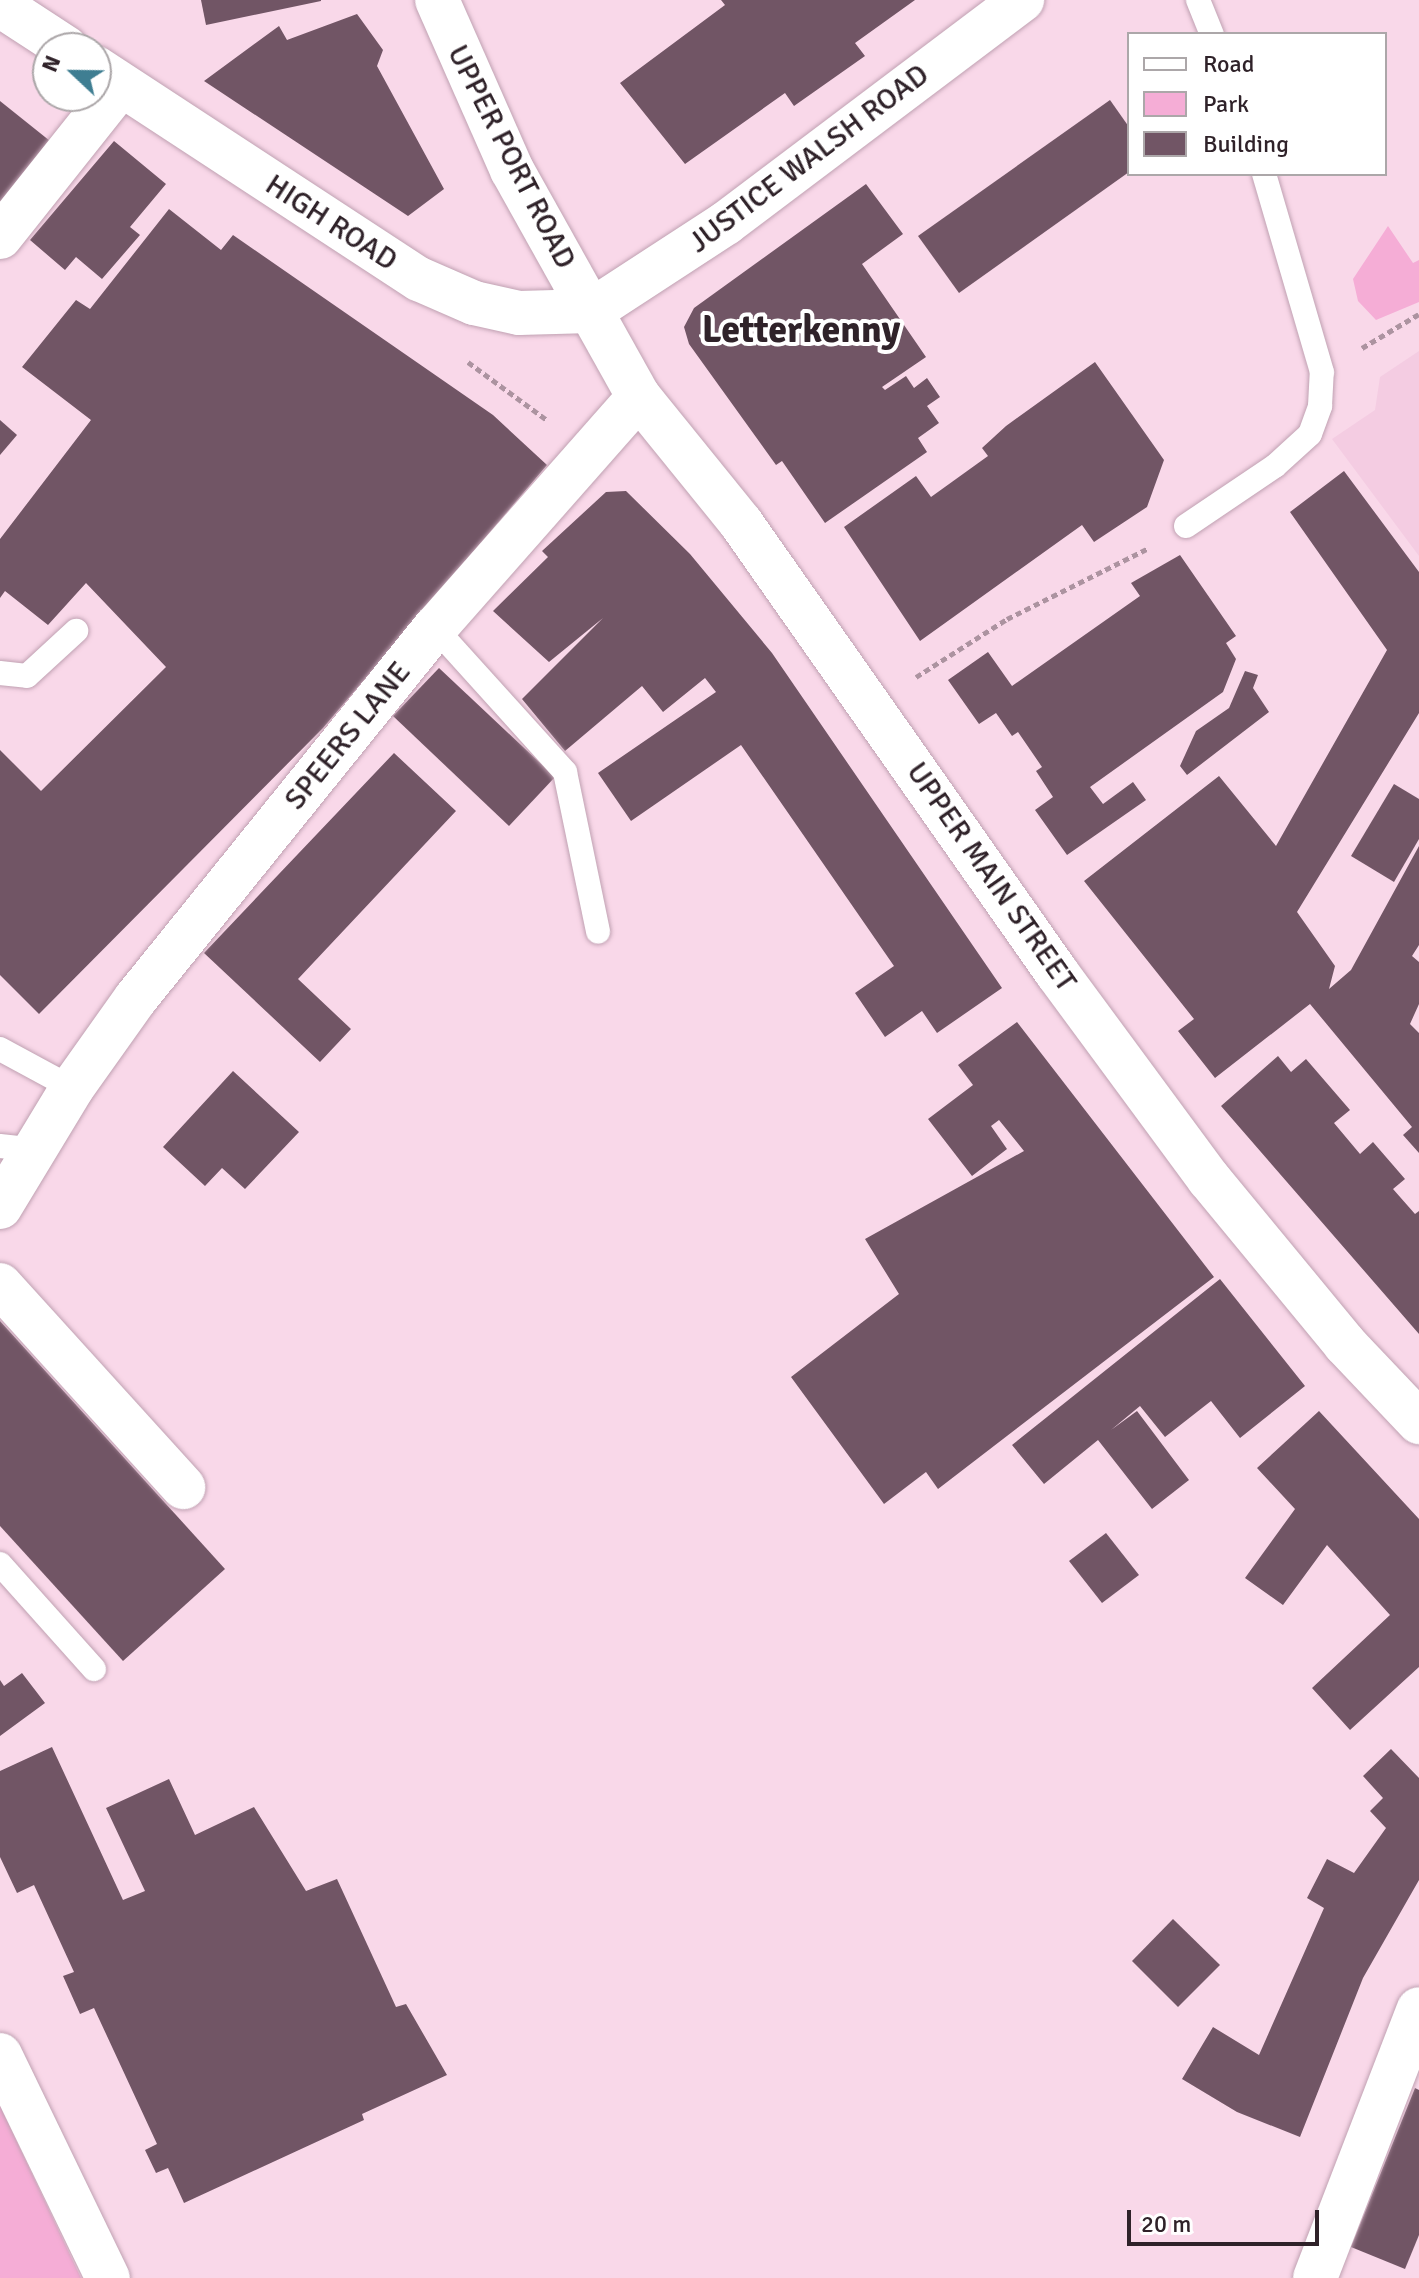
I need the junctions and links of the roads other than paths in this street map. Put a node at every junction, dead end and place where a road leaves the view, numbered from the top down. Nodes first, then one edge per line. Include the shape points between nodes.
1 (437, 0) edge
2 (1022, 0) edge
3 (1198, 0) edge
4 (0, 5) edge
5 (41, 32) edge
6 (1211, 32) edge
7 (112, 79) edge
8 (84, 112) edge
9 (1265, 176) edge
10 (0, 237) edge
11 (591, 311) junction
12 (639, 397) junction
13 (1186, 526) road end
14 (435, 628) junction
15 (76, 631) dead end
16 (0, 673) edge
17 (598, 932) dead end
18 (0, 1049) edge
19 (72, 1088) junction
20 (18, 1148) edge
21 (0, 1207) edge
22 (0, 1285) edge
23 (1419, 1422) edge
24 (183, 1487) dead end
25 (0, 1564) edge
26 (94, 1669) dead end
27 (1419, 2009) edge
28 (0, 2055) edge
29 (1410, 2057) edge
30 (108, 2278) edge
31 (1315, 2278) edge

1 - 11 street, UPPER PORT ROAD via 512,170
2 - 11 street, JUSTICE WALSH ROAD via 726,223
3 - 6 lane
4 - 5 street
7 - 11 street, HIGH ROAD via 419,279 474,303 519,313
8 - 10 street
9 - 13 lane via 1322,372 1320,406 1310,434 1275,466
11 - 12 street, UPPER MAIN STREET
12 - 14 street, SPEERS LANE
12 - 23 street, UPPER MAIN STREET via 741,523 1057,973 1209,1179 1345,1344
14 - 17 lane via 565,772
14 - 19 street, SPEERS LANE via 146,986
15 - 16 lane via 27,676
18 - 19 lane
19 - 20 street, SPEERS LANE
20 - 21 street, SPEERS LANE
22 - 24 street
25 - 26 lane
27 - 29 street
28 - 30 street
29 - 31 street

